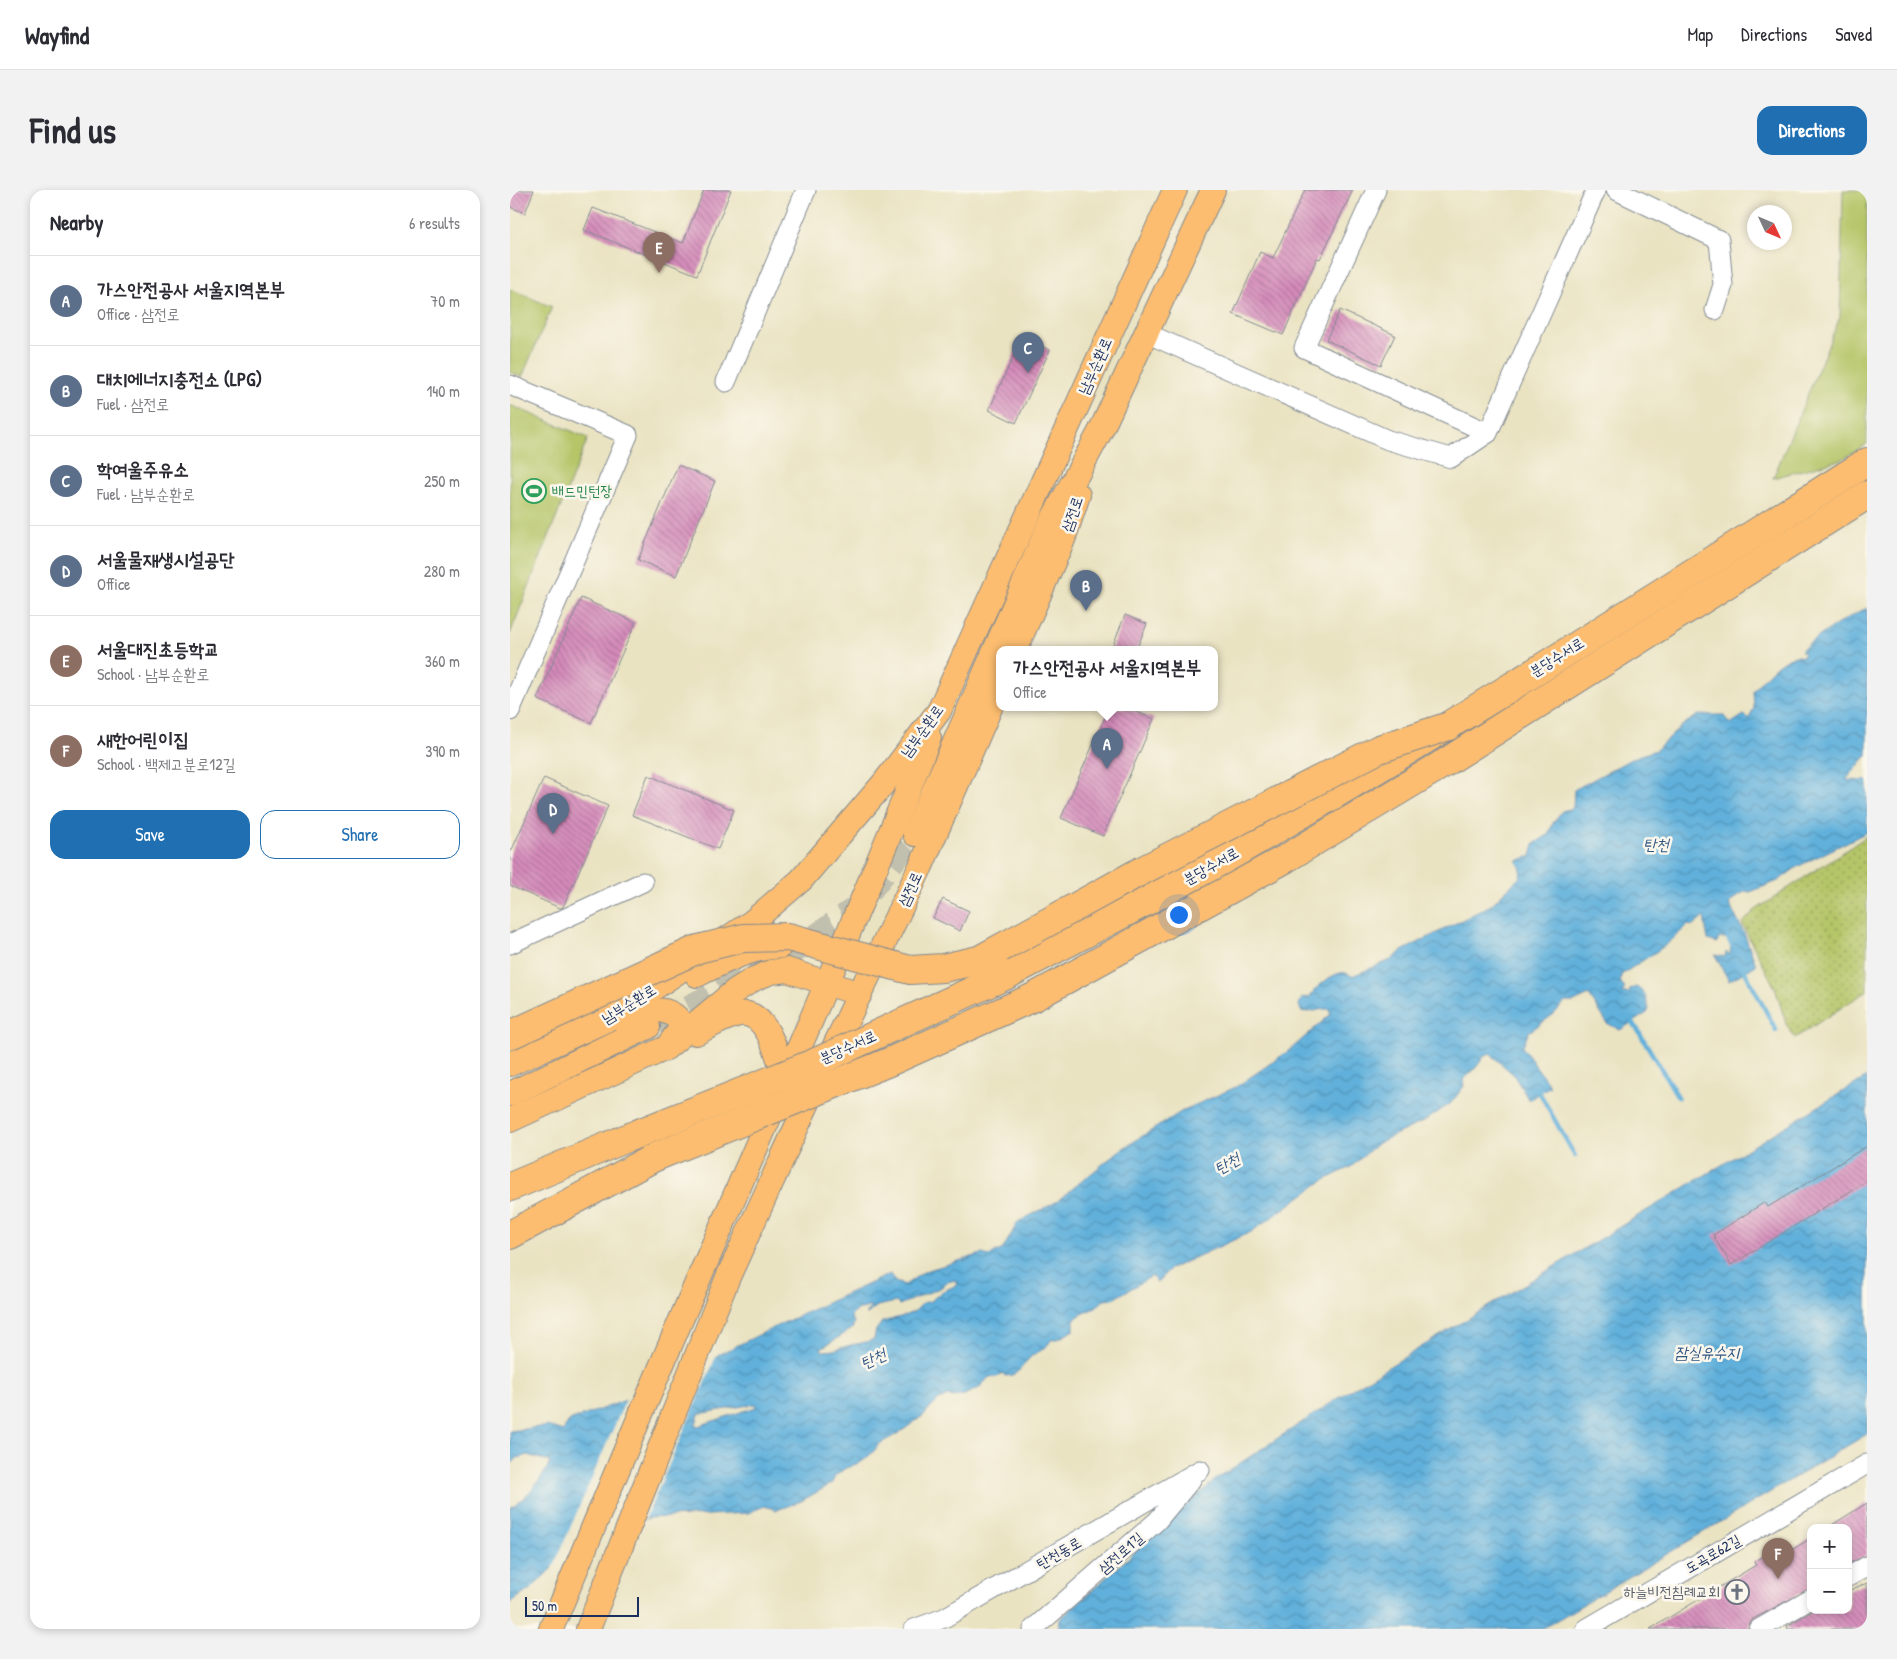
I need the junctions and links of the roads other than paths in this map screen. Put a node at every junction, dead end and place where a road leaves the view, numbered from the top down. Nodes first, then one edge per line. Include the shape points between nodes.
1 (806, 190) edge
2 (1175, 190) edge
3 (1213, 190) edge
4 (1376, 190) edge
5 (1596, 190) edge
6 (1616, 190) edge
7 (1715, 310) dead end
8 (1146, 333) junction
9 (726, 382) dead end
10 (510, 385) edge
11 (1100, 432) junction
12 (1488, 433) junction
13 (1867, 462) edge
14 (1867, 495) edge
15 (997, 646) edge
16 (1017, 646) edge
17 (996, 648) edge
18 (996, 694) edge
19 (510, 711) edge
20 (939, 711) junction
21 (1449, 726) junction
22 (915, 834) tunnel mouth
23 (643, 882) dead end
24 (510, 944) edge
25 (838, 958) junction
26 (872, 970) junction
27 (828, 982) junction
28 (860, 994) junction
29 (606, 1020) junction
30 (648, 1028) tunnel mouth
31 (510, 1035) edge
32 (666, 1048) junction
33 (510, 1064) edge
34 (785, 1083) junction
35 (510, 1094) edge
36 (510, 1120) edge
37 (655, 1157) junction
38 (510, 1188) edge
39 (510, 1218) edge
40 (510, 1235) edge
41 (1867, 1464) edge
42 (1200, 1470) joint
43 (1867, 1566) edge
44 (1852, 1575) edge
45 (1066, 1601) junction
46 (1807, 1601) edge
47 (550, 1629) edge
48 (588, 1629) edge
49 (914, 1629) edge
50 (1033, 1629) edge
51 (1053, 1629) edge
52 (1586, 1629) edge
53 (1759, 1629) edge

1 - 9 street
2 - 20 main road, 남부순환로
3 - 8 main road, 남부순환로
4 - 12 street via 1304,348
5 - 12 street
6 - 7 street via 1719,240 1723,285
8 - 11 main road, 남부순환로
8 - 12 street via 1388,440 1451,458
10 - 19 street via 628,435
11 - 15 main road, 남부순환로 via 1049,526
11 - 16 main road, 삼전로 via 1064,537
13 - 21 highway, 분당수서로
14 - 37 highway, 분당수서로, bridge via 1444,764 1146,937 1034,997 898,1058
17 - 22 main road, 남부순환로
18 - 26 main road, 삼전로
20 - 25 main road
20 - 29 main road, 남부순환로 via 801,880 752,922
21 - 31 highway, bridge via 1379,749 1143,870 979,960 943,968 910,970 788,937 743,938 698,949
21 - 38 highway, 분당수서로, bridge via 1241,850 1007,975 814,1063
23 - 24 street
25 - 26 main road
25 - 27 main road
25 - 29 main road via 787,946 756,950 738,955
26 - 28 main road, 삼전로
27 - 28 main road
27 - 32 main road via 787,970 771,972 734,991
27 - 34 main road
28 - 48 main road, 삼전로 via 728,1277
29 - 32 main road via 652,1011 672,1012 681,1023 680,1030
29 - 33 main road, 남부순환로
30 - 35 main road, 남부순환로
32 - 34 main road via 737,1014 748,1014 756,1017 768,1033
32 - 36 main road
34 - 47 main road
37 - 39 highway, 분당수서로
37 - 40 highway
41 - 52 street, 도곡로62길
42 - 45 street, 삼전로1길 via 1157,1521
42 - 49 street, 탄천동로 via 944,1618
43 - 44 street
45 - 50 street, 삼전로1길
45 - 51 street
46 - 53 street

